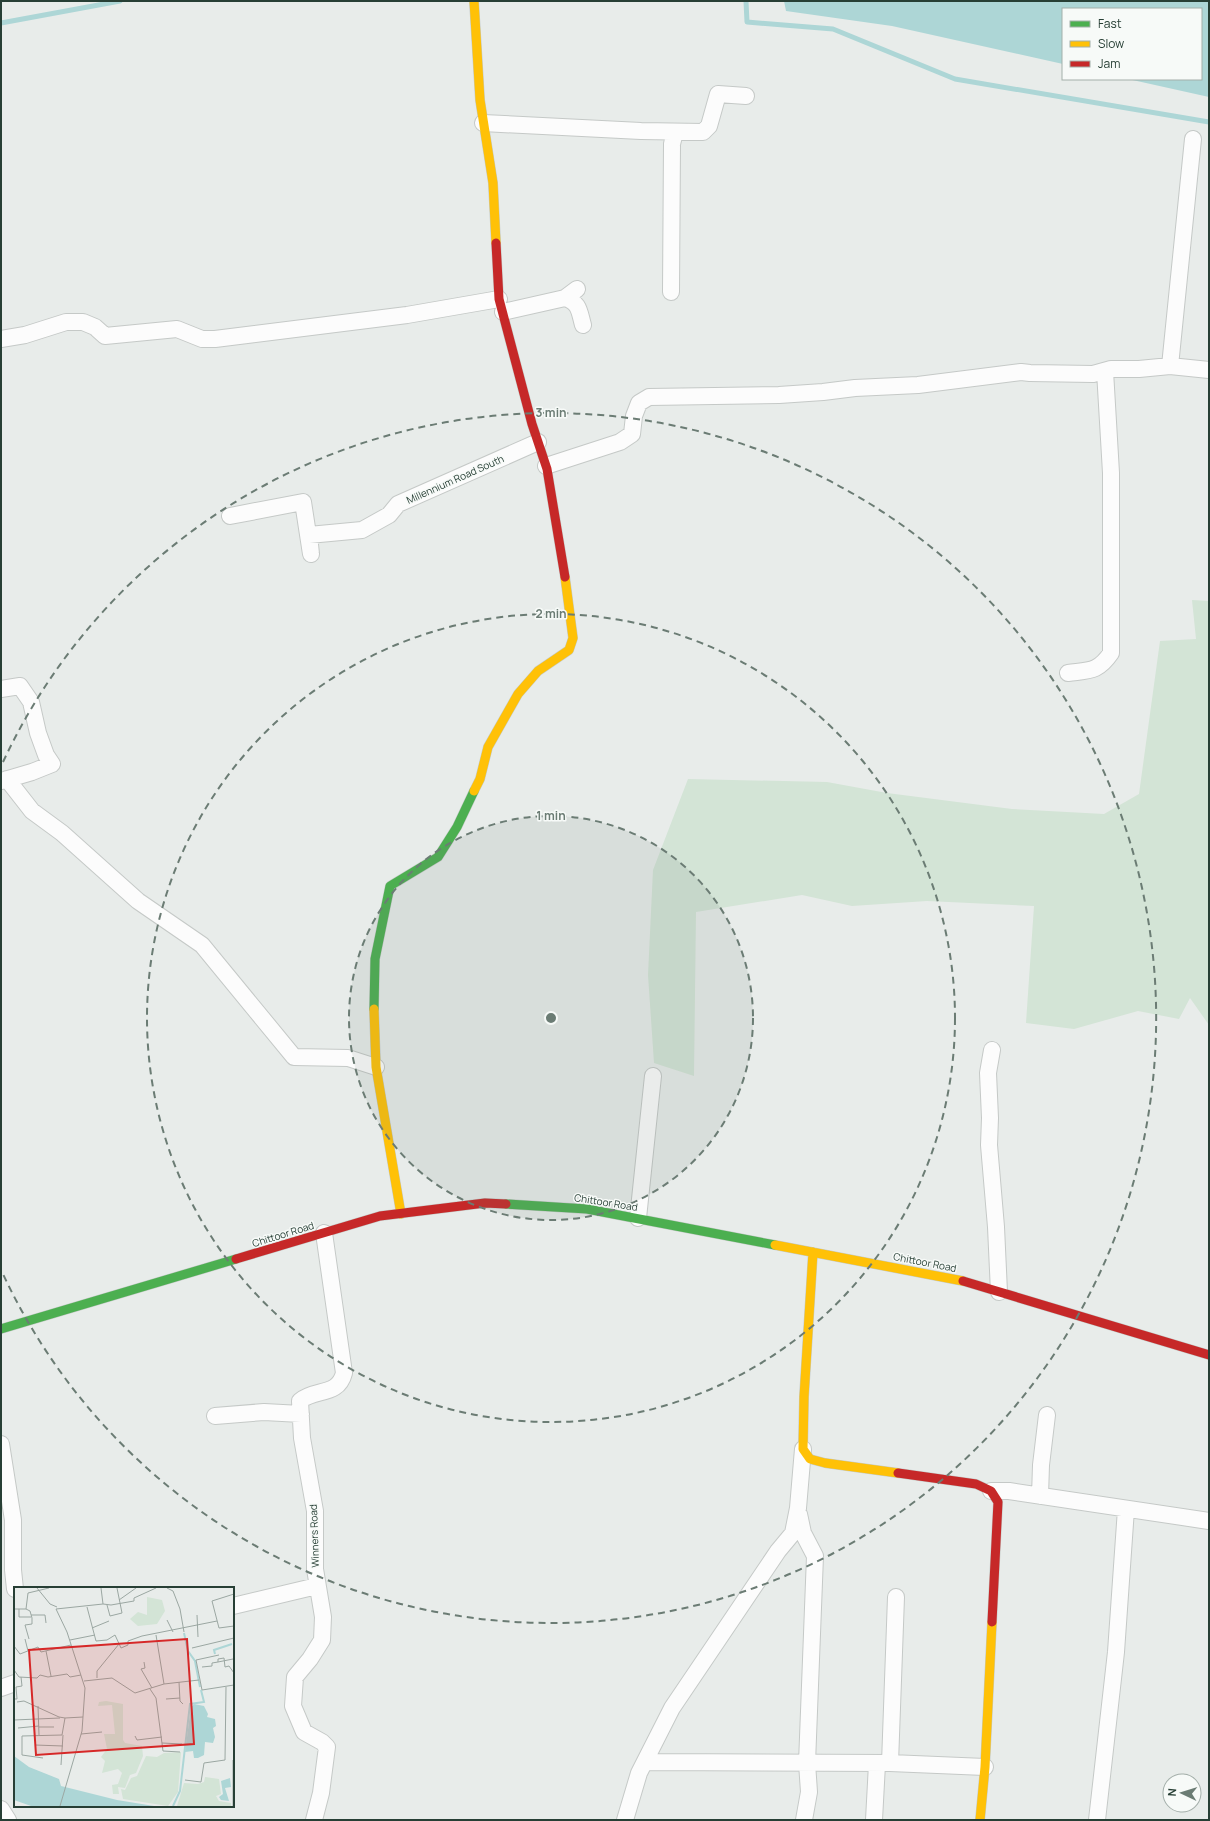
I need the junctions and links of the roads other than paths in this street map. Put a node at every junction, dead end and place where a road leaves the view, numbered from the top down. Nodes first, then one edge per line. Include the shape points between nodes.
1 (474, 1) edge
2 (746, 96) dead end
3 (483, 123) junction
4 (675, 132) junction
5 (1193, 139) dead end
6 (671, 292) dead end
7 (501, 306) junction
8 (583, 325) dead end
9 (1, 339) edge
10 (1170, 366) junction
11 (1209, 370) edge
12 (1105, 371) junction
13 (538, 442) junction
14 (546, 466) junction
15 (230, 516) dead end
16 (1068, 673) dead end
17 (1, 689) edge
18 (4, 780) edge
19 (992, 1050) dead end
20 (376, 1067) junction
21 (653, 1076) dead end
22 (400, 1214) junction
23 (638, 1218) junction
24 (324, 1233) junction
25 (813, 1252) junction
26 (999, 1292) junction
27 (1, 1329) edge
28 (1209, 1355) edge
29 (301, 1414) junction
30 (1047, 1415) dead end
31 (215, 1416) dead end
32 (1, 1444) edge
33 (803, 1449) junction
34 (991, 1491) junction
35 (1040, 1496) junction
36 (798, 1508) junction
37 (1126, 1509) junction
38 (1209, 1521) edge
39 (317, 1586) junction
40 (15, 1587) edge
41 (896, 1597) dead end
42 (234, 1606) edge
43 (14, 1684) edge
44 (1, 1688) edge
45 (645, 1762) junction
46 (807, 1763) junction
47 (884, 1764) junction
48 (985, 1766) junction
49 (1, 1809) edge
50 (8, 1820) edge
51 (314, 1820) edge
52 (625, 1820) edge
53 (804, 1820) edge
54 (874, 1820) edge
55 (980, 1820) edge
56 (1097, 1820) edge

1 - 3 street
2 - 4 street via 718,94 709,126 703,132
3 - 4 street
3 - 7 street via 493,183
4 - 6 street via 672,144
5 - 10 street
7 - 8 street via 571,294
7 - 9 street via 215,339 202,339 177,329 105,336 83,322 66,322 25,335
7 - 13 street
10 - 11 street
10 - 12 street
12 - 14 street via 1093,374 1021,372 918,385 778,396 649,397 639,403 634,416 632,434 620,442
12 - 16 street via 1111,473 1111,654 1103,664 1091,670
13 - 14 street
13 - 15 street, Millennium Road South via 398,504 389,515 362,530 309,534 311,554 303,502
14 - 20 street via 562,551 573,638 569,650 538,670 518,694 488,747 480,779 458,827 438,857 390,886 375,958
17 - 18 street via 20,686 30,702 38,733 52,764
18 - 20 street via 32,811 62,833 138,901 202,944 294,1057 348,1058
19 - 26 street via 988,1073 989,1145
20 - 22 street
21 - 23 street
22 - 23 street, Chittoor Road via 486,1203 587,1209
22 - 24 street, Chittoor Road via 380,1216
23 - 25 street, Chittoor Road
24 - 27 street, Chittoor Road
24 - 29 street, Winners Road via 344,1373 340,1384 333,1389 306,1396 300,1401
25 - 26 street, Chittoor Road via 964,1281
25 - 33 street
26 - 28 street, Chittoor Road
29 - 31 street via 264,1412
29 - 39 street, Winners Road via 302,1438 315,1511
30 - 35 street
32 - 40 street via 13,1520
33 - 34 street via 810,1458 825,1463 976,1484
33 - 36 street
34 - 35 street
34 - 48 street via 998,1502
35 - 37 street
36 - 45 street via 793,1533 778,1551 672,1708
36 - 46 street via 803,1533 815,1556
37 - 38 street
37 - 56 street via 1116,1652
39 - 42 street
39 - 51 street, Winners Road via 323,1617 322,1640 295,1677 293,1706 304,1732 327,1747 321,1793
41 - 47 street
43 - 44 street
45 - 46 street
45 - 52 street via 639,1773
46 - 47 street
46 - 53 street via 809,1792
47 - 48 street
47 - 54 street
48 - 55 street
49 - 50 street

